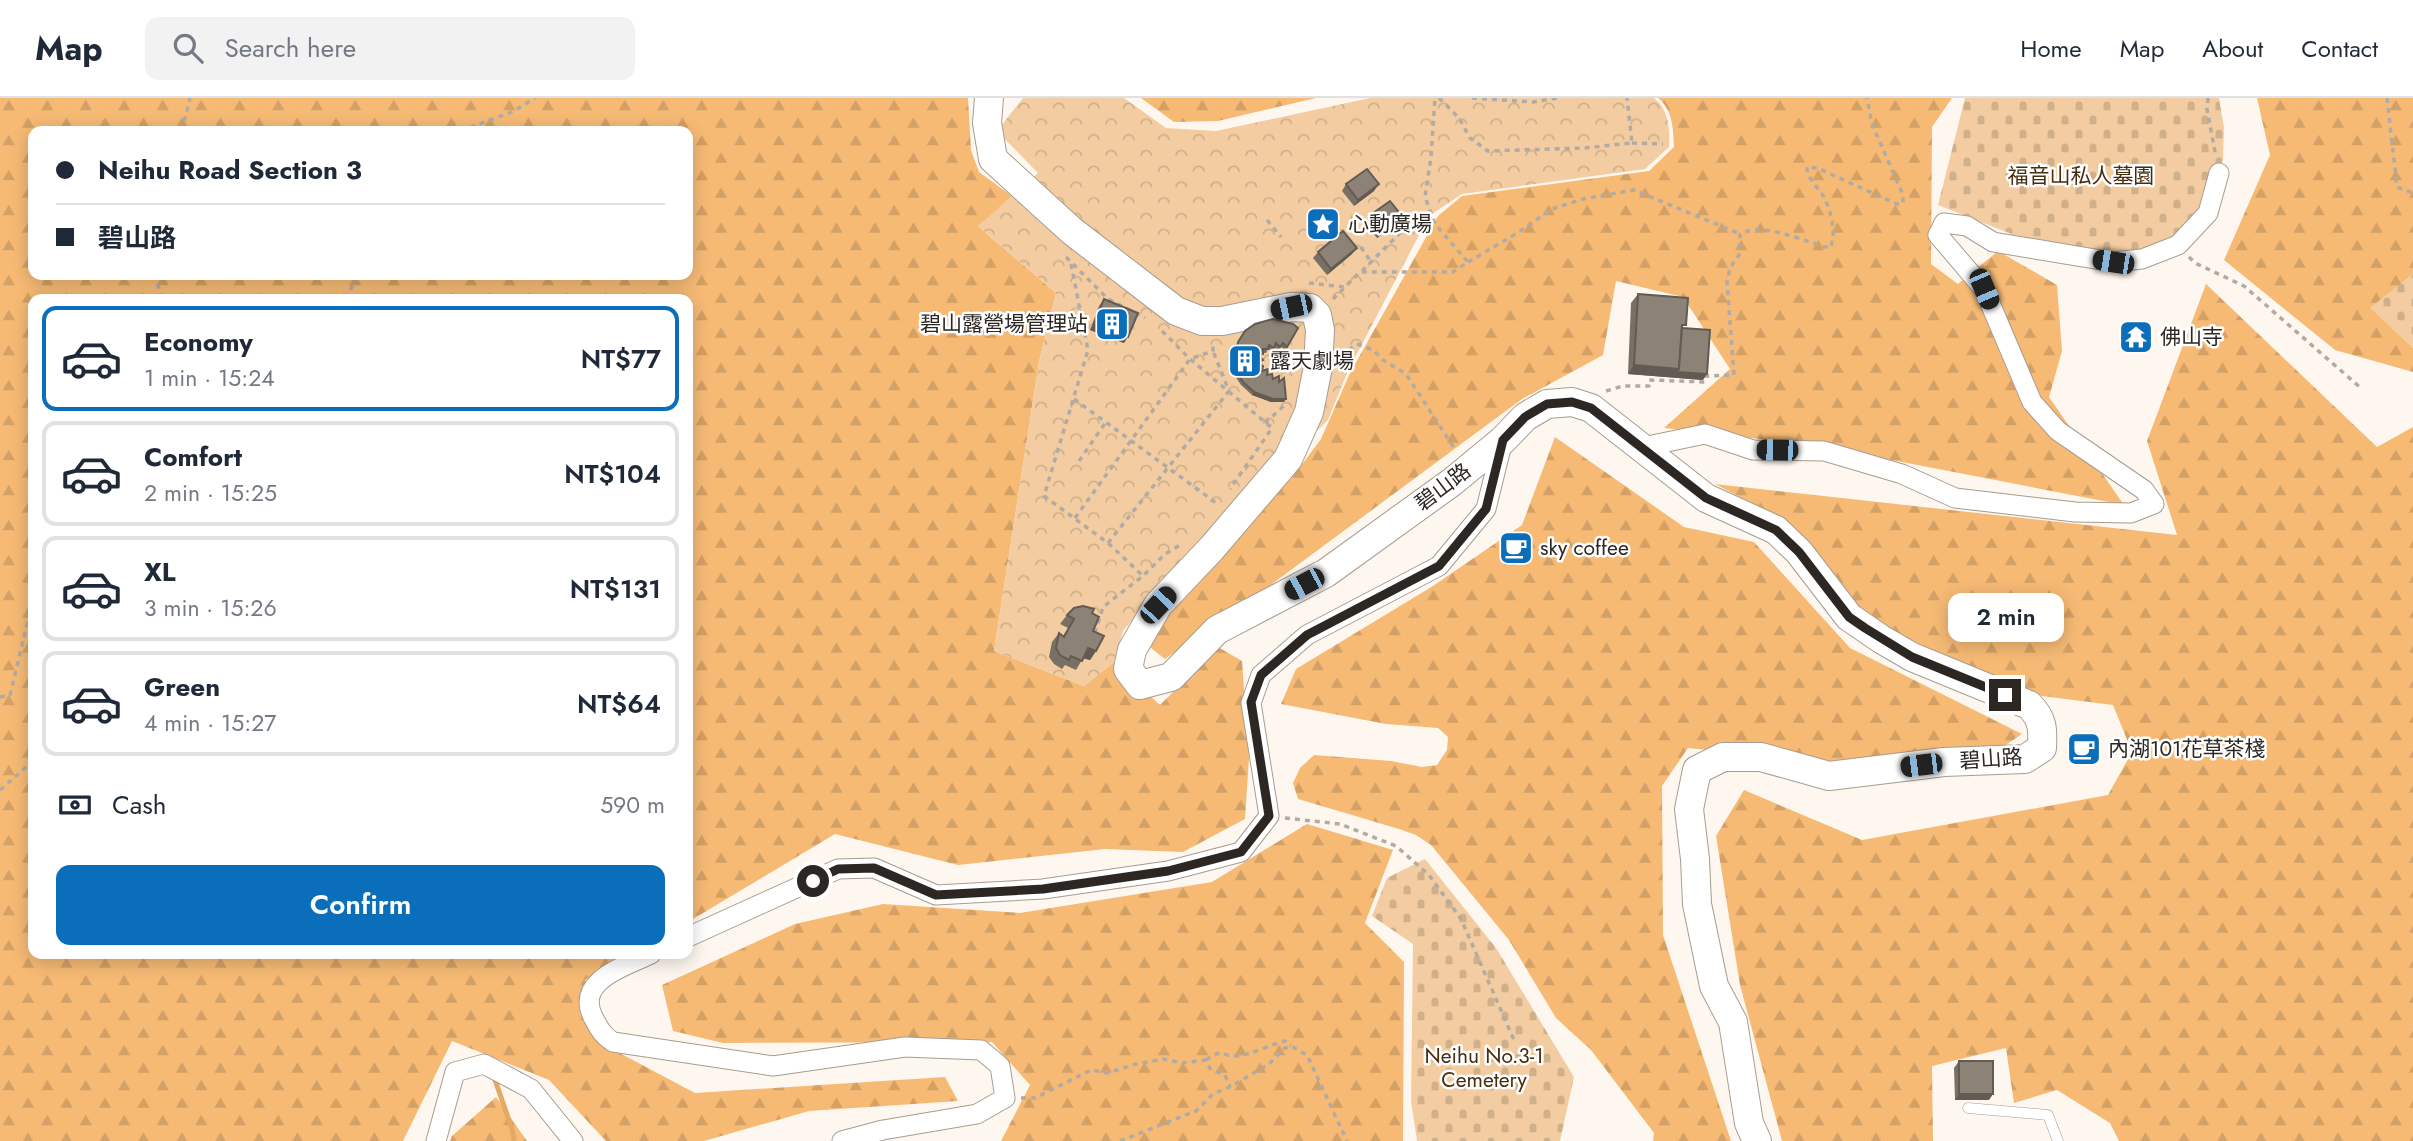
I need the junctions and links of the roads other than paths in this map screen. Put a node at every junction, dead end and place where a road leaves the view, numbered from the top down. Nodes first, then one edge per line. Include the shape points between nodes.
1 (989, 98) edge
2 (2219, 173) road end
3 (1503, 440) junction
4 (1643, 447) junction
5 (693, 935) edge
6 (641, 959) edge
7 (1968, 1108) dead end
8 (436, 1141) edge
9 (573, 1141) edge
10 (842, 1141) edge
11 (1757, 1141) edge
12 (2058, 1141) edge

1 - 3 street, 碧山路 via 987,123 993,159 1072,231 1177,311 1202,321 1291,307 1310,308 1317,315 1318,358 1309,412 1288,459 1158,605 1132,650 1128,669 1140,685 1171,677 1217,630 1326,573
2 - 4 street via 2208,212 2178,245 2141,259 2113,262 1993,242 1967,226 1944,223 1938,235 1984,289 2032,402 2058,431 2144,490 2154,505 2131,513 2075,512 1955,498 1902,474 1825,451 1753,450 1705,434
3 - 4 street, 碧山路 via 1525,417 1547,404 1572,402 1591,408
3 - 5 street via 1486,509 1439,566 1307,635 1261,675 1251,702 1269,816 1241,852 1168,871 1043,889 936,895 874,868 838,869
4 - 11 street, 碧山路 via 1706,498 1776,530 1849,617 1912,657 2028,705 2043,726 2042,748 2025,759 1944,762 1829,776 1761,757 1723,757 1697,769 1689,809 1697,904 1714,986 1733,1022 1749,1123
6 - 10 street via 607,976 594,986 589,998 602,1035 613,1042 773,1066 905,1047 981,1051 1000,1066 1004,1098 977,1114
7 - 12 lane via 2048,1115
8 - 9 street via 455,1072 484,1064 531,1089

